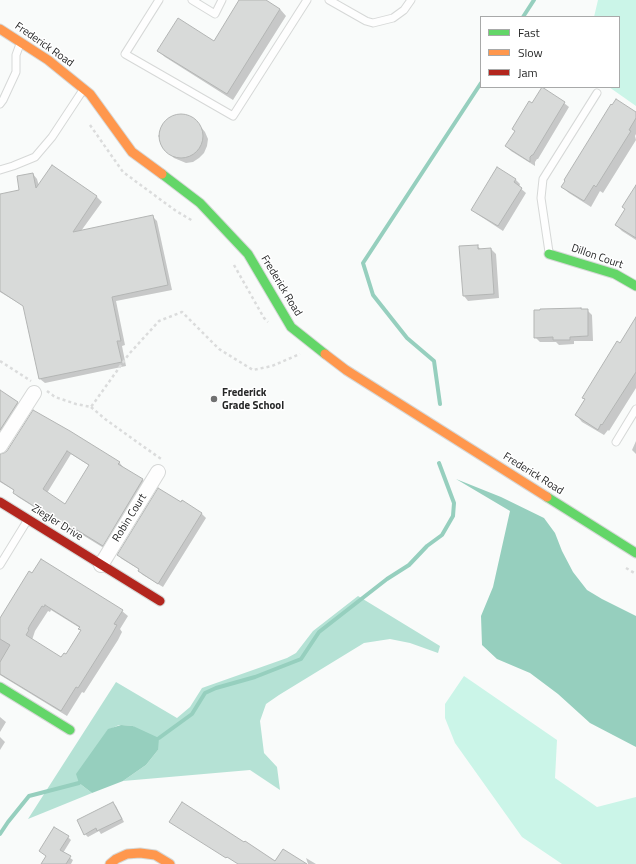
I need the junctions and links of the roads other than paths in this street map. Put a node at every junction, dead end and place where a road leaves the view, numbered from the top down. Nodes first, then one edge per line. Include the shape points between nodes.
1 (159, 0) edge
2 (192, 0) edge
3 (222, 0) edge
4 (307, 0) edge
5 (329, 0) edge
6 (410, 0) edge
7 (0, 29) edge
8 (20, 42) junction
9 (83, 88) junction
10 (597, 92) dead end
11 (0, 104) edge
12 (0, 170) edge
13 (549, 254) joint
14 (636, 285) edge
15 (38, 389) road end
16 (636, 409) edge
17 (616, 442) dead end
18 (0, 446) edge
19 (158, 472) road end
20 (0, 502) edge
21 (28, 520) junction
22 (636, 553) edge
23 (0, 565) edge
24 (101, 565) junction
25 (160, 601) dead end
26 (0, 687) edge
27 (70, 730) dead end
28 (110, 864) edge
29 (170, 864) edge

1 - 4 lane via 125,54 233,116
2 - 3 lane via 215,14
5 - 6 lane via 373,23 393,18 404,10
7 - 8 street, Frederick Road
8 - 9 street, Frederick Road
8 - 11 lane via 16,55 16,72
9 - 12 lane via 52,137 35,157
9 - 22 street, Frederick Road via 132,152 200,202 248,254 291,327 346,370
10 - 13 lane via 543,179 541,198
13 - 14 street, Dillon Court via 614,274
15 - 18 street
16 - 17 lane
19 - 24 street, Robin Court
20 - 21 street, Ziegler Drive
21 - 23 lane
21 - 24 street, Ziegler Drive
24 - 25 street, Ziegler Drive
26 - 27 street
28 - 29 street via 116,858 140,853 155,855

